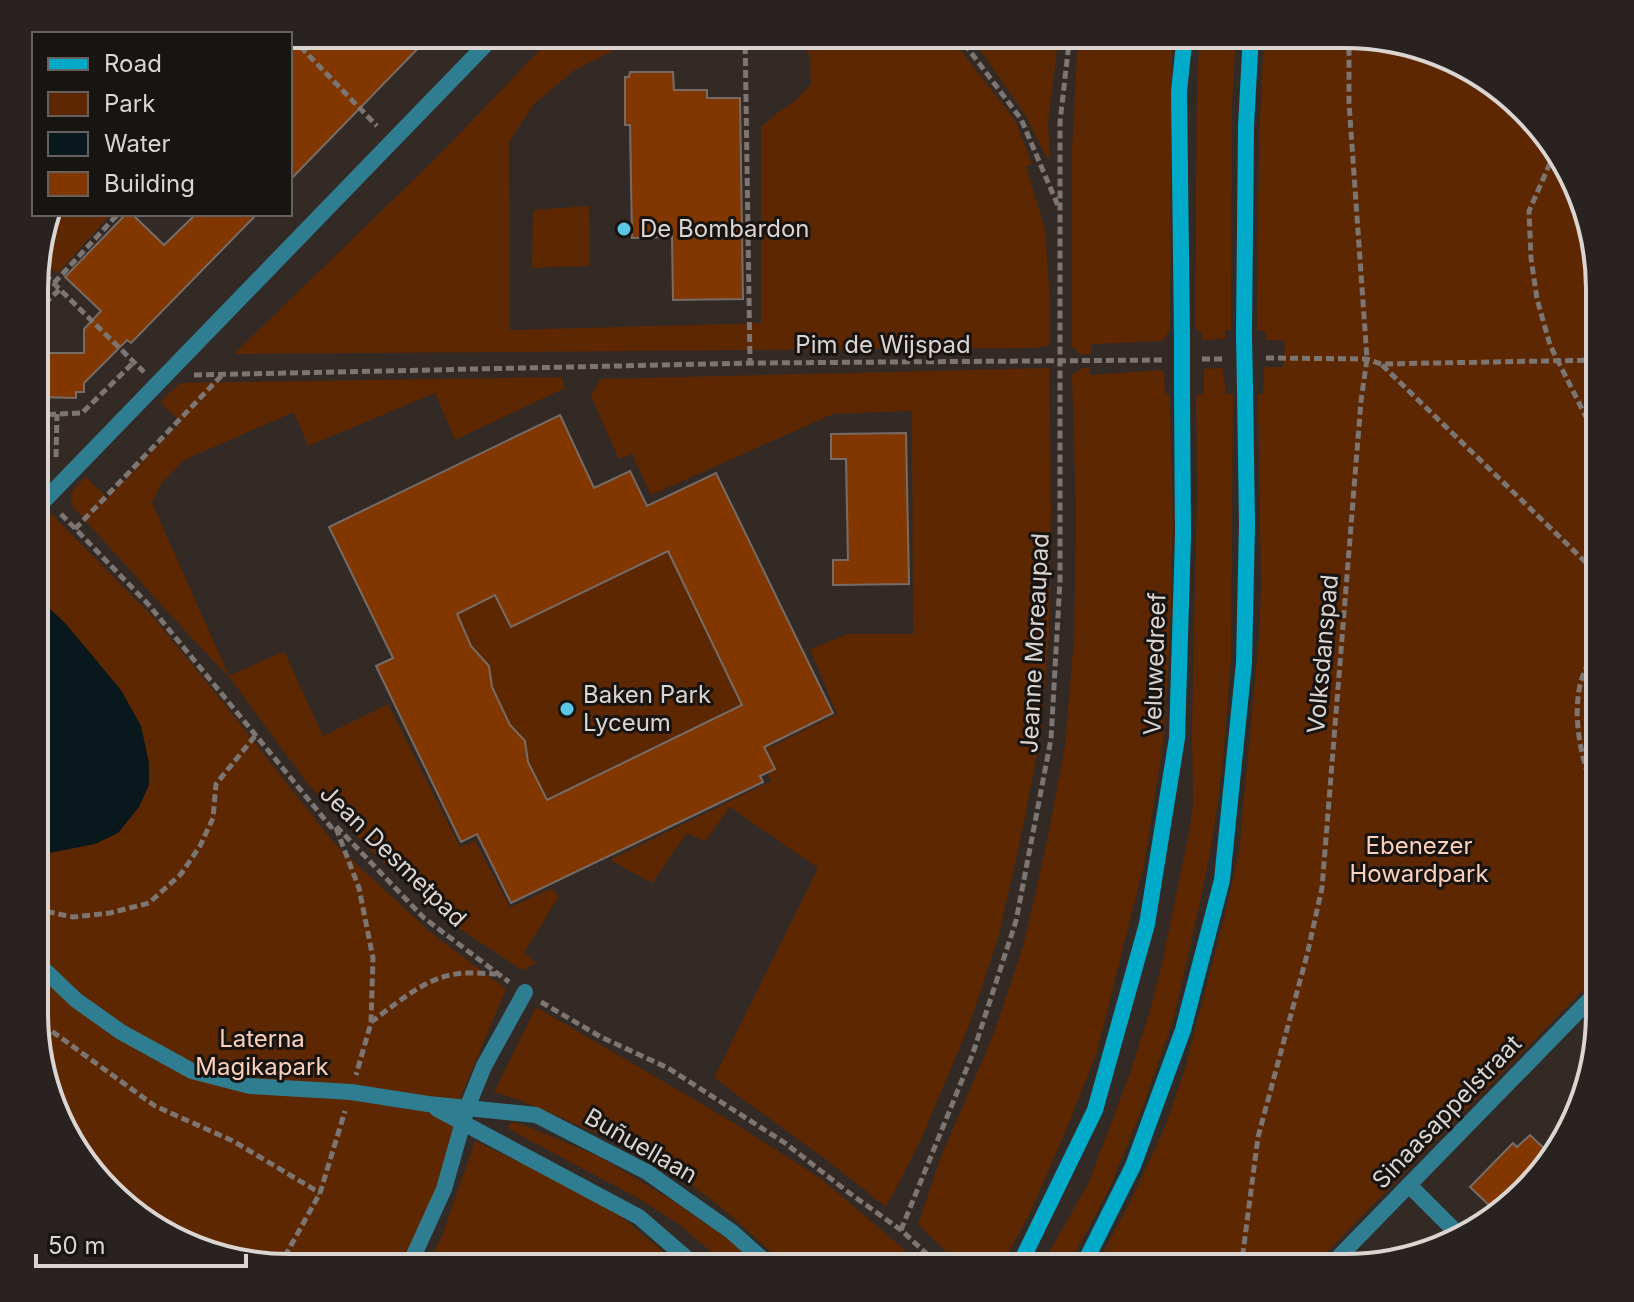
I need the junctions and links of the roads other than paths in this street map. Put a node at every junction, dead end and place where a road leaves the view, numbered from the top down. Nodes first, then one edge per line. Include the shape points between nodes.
1 (482, 48) edge
2 (1183, 49) edge
3 (1250, 49) edge
4 (48, 491) edge
5 (49, 974) edge
6 (525, 992) road end
7 (1585, 1004) edge
8 (465, 1116) junction
9 (1409, 1185) junction
10 (1452, 1228) edge
11 (415, 1253) edge
12 (681, 1253) edge
13 (756, 1253) edge
14 (1025, 1254) edge
15 (1089, 1254) edge
16 (1342, 1254) edge

1 - 4 street
2 - 14 main road, Veluwedreef, bridge via 1179,92 1183,535 1177,738 1147,924 1095,1110
3 - 15 main road, bridge via 1244,663 1222,880 1183,1030 1133,1166
5 - 8 street, Buñuellaan via 121,1032 192,1071 250,1086 351,1092 428,1104
6 - 8 street via 484,1066
7 - 9 street, Sinaasappelstraat
8 - 11 street via 444,1189
8 - 12 street, Buñuellaan via 639,1217
8 - 13 street, Buñuellaan via 536,1115 647,1172
9 - 10 street
9 - 16 street, Sinaasappelstraat

